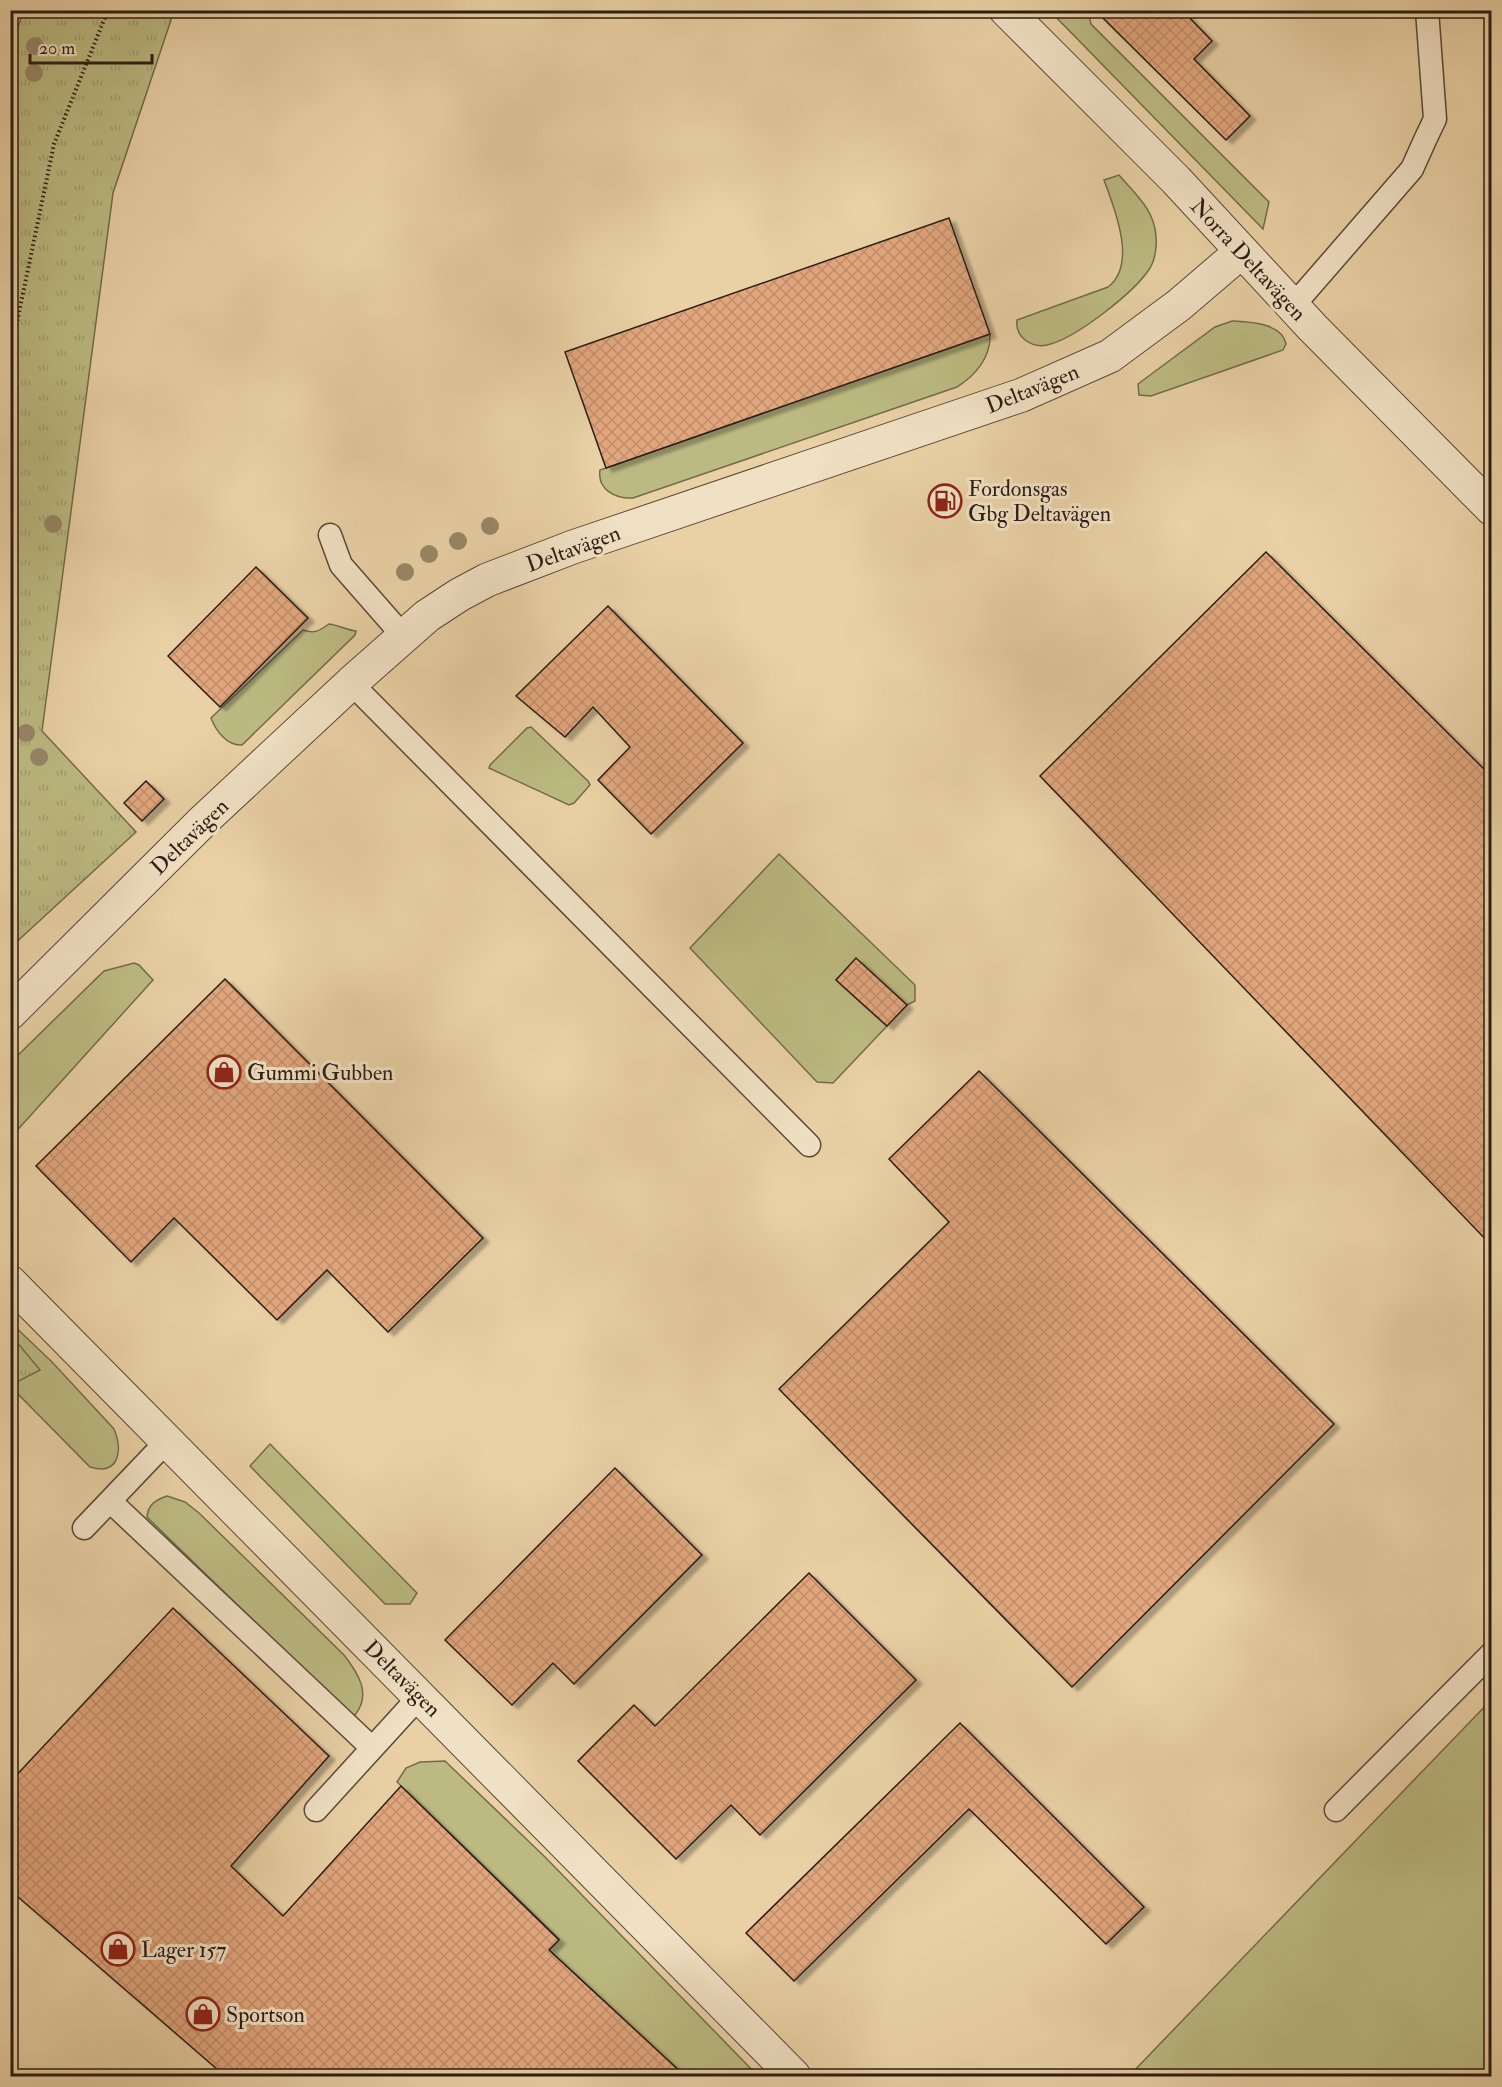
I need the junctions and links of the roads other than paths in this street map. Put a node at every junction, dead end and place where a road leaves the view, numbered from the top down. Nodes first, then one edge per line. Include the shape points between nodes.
1 (1006, 10) edge
2 (1427, 10) edge
3 (1241, 252) junction
4 (1293, 306) junction
5 (1491, 509) edge
6 (330, 535) dead end
7 (404, 637) junction
8 (351, 683) junction
9 (10, 1013) edge
10 (809, 1145) dead end
11 (10, 1282) edge
12 (168, 1440) junction
13 (110, 1501) junction
14 (84, 1528) dead end
15 (1491, 1653) edge
16 (420, 1696) junction
17 (371, 1747) junction
18 (316, 1810) dead end
19 (1336, 1810) dead end
20 (794, 2076) edge

1 - 3 street, Norra Deltavägen via 1176,180
2 - 4 lane via 1435,119 1412,169
3 - 4 street, Norra Deltavägen
3 - 7 street, Deltavägen via 1110,356 1022,395 501,574 459,595
4 - 5 street, Norra Deltavägen
6 - 7 lane via 341,565
7 - 8 street, Deltavägen
8 - 9 street, Deltavägen via 204,820
8 - 10 lane
11 - 12 street, Deltavägen
12 - 13 lane
12 - 16 street, Deltavägen
13 - 14 lane
13 - 17 lane
15 - 19 lane
16 - 17 lane
16 - 20 street, Deltavägen
17 - 18 lane

